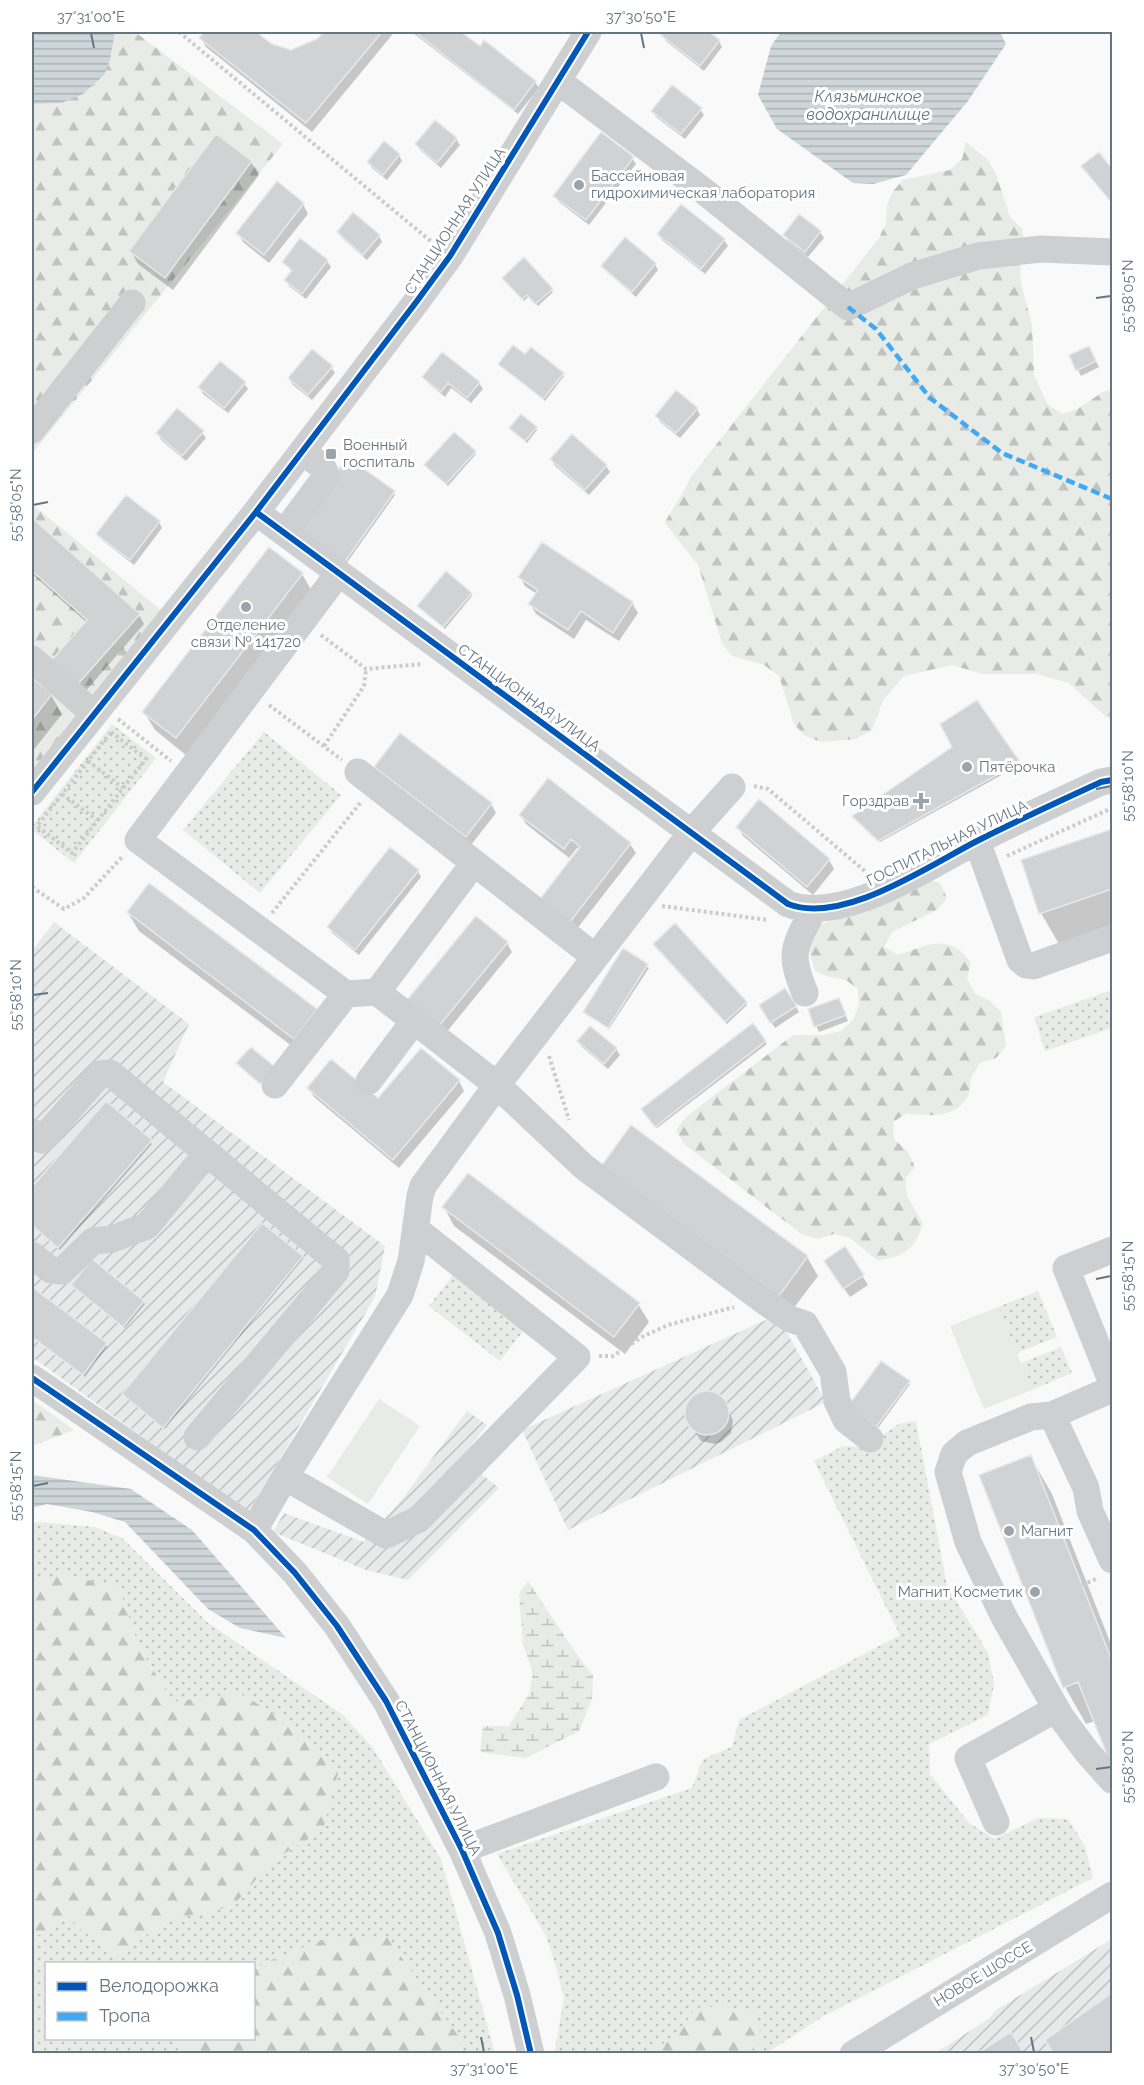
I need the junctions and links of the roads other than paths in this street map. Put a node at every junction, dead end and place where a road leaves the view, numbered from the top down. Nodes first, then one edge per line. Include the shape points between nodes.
1 (588, 32) edge
2 (558, 81) junction
3 (1113, 252) edge
4 (132, 303) dead end
5 (32, 430) edge
6 (302, 452) junction
7 (256, 512) junction
8 (284, 533) junction
9 (338, 574) junction
10 (32, 659) edge
11 (97, 710) junction
12 (366, 778) road end
13 (1113, 780) edge
14 (732, 787) road end
15 (32, 792) edge
16 (691, 832) junction
17 (977, 841) junction
18 (474, 862) junction
19 (814, 909) junction
20 (784, 911) joint
21 (1113, 938) edge
22 (595, 957) junction
23 (377, 992) junction
24 (805, 993) dead end
25 (346, 994) junction
26 (414, 1021) junction
27 (369, 1081) dead end
28 (275, 1085) dead end
29 (497, 1085) junction
30 (35, 1142) edge
31 (207, 1153) junction
32 (417, 1230) junction
33 (1113, 1250) edge
34 (32, 1255) edge
35 (32, 1378) edge
36 (1113, 1383) edge
37 (1113, 1389) edge
38 (1052, 1415) junction
39 (197, 1437) dead end
40 (870, 1439) dead end
41 (285, 1477) junction
42 (254, 1530) junction
43 (1113, 1560) edge
44 (1056, 1709) junction
45 (656, 1777) dead end
46 (1113, 1780) edge
47 (996, 1822) dead end
48 (462, 1850) junction
49 (1113, 1895) edge
50 (531, 2054) edge
51 (853, 2054) edge

1 - 2 street, СТАНЦИОННАЯ УЛИЦА
2 - 3 street via 848,307 912,276 978,256 1041,249
2 - 6 street, СТАНЦИОННАЯ УЛИЦА via 450,256
4 - 5 street
6 - 7 street, СТАНЦИОННАЯ УЛИЦА
6 - 8 street via 322,466 324,479
7 - 8 street, СТАНЦИОННАЯ УЛИЦА
7 - 11 street, СТАНЦИОННАЯ УЛИЦА
8 - 9 street, СТАНЦИОННАЯ УЛИЦА
9 - 16 street, СТАНЦИОННАЯ УЛИЦА
9 - 25 street via 138,840
10 - 11 street
11 - 15 street, СТАНЦИОННАЯ УЛИЦА
12 - 18 street
13 - 17 street, ГОСПИТАЛЬНАЯ УЛИЦА via 1101,782
14 - 16 street
16 - 20 street, СТАНЦИОННАЯ УЛИЦА
16 - 22 street
17 - 19 street, ГОСПИТАЛЬНАЯ УЛИЦА via 884,890 844,904
17 - 21 street via 1020,960 1026,965 1033,966
18 - 22 street
18 - 23 street
19 - 20 street, ГОСПИТАЛЬНАЯ УЛИЦА
19 - 24 street via 795,945 796,971
22 - 29 street
23 - 25 street
23 - 26 street
25 - 28 street
26 - 27 street
26 - 29 street
29 - 32 street via 423,1186
29 - 40 street via 584,1167 790,1319 805,1324 832,1372 837,1401 846,1420
30 - 31 street via 100,1074 110,1073
31 - 34 street via 147,1226 112,1239 93,1241 62,1271 51,1270
31 - 39 street via 336,1260 336,1271
32 - 41 street via 400,1295
32 - 41 street via 578,1357 419,1519 386,1535
33 - 36 street via 1066,1268
35 - 42 street, СТАНЦИОННАЯ УЛИЦА
37 - 38 street
38 - 43 street via 1086,1488 1090,1511
38 - 44 street via 1031,1417 967,1443 954,1454 948,1472 968,1542 1004,1617
41 - 42 street
42 - 48 street, СТАНЦИОННАЯ УЛИЦА via 337,1626 386,1701
44 - 46 street
44 - 47 street via 968,1758
45 - 48 street
48 - 50 street, СТАНЦИОННАЯ УЛИЦА via 498,1933
49 - 51 street, НОВОЕ ШОССЕ

